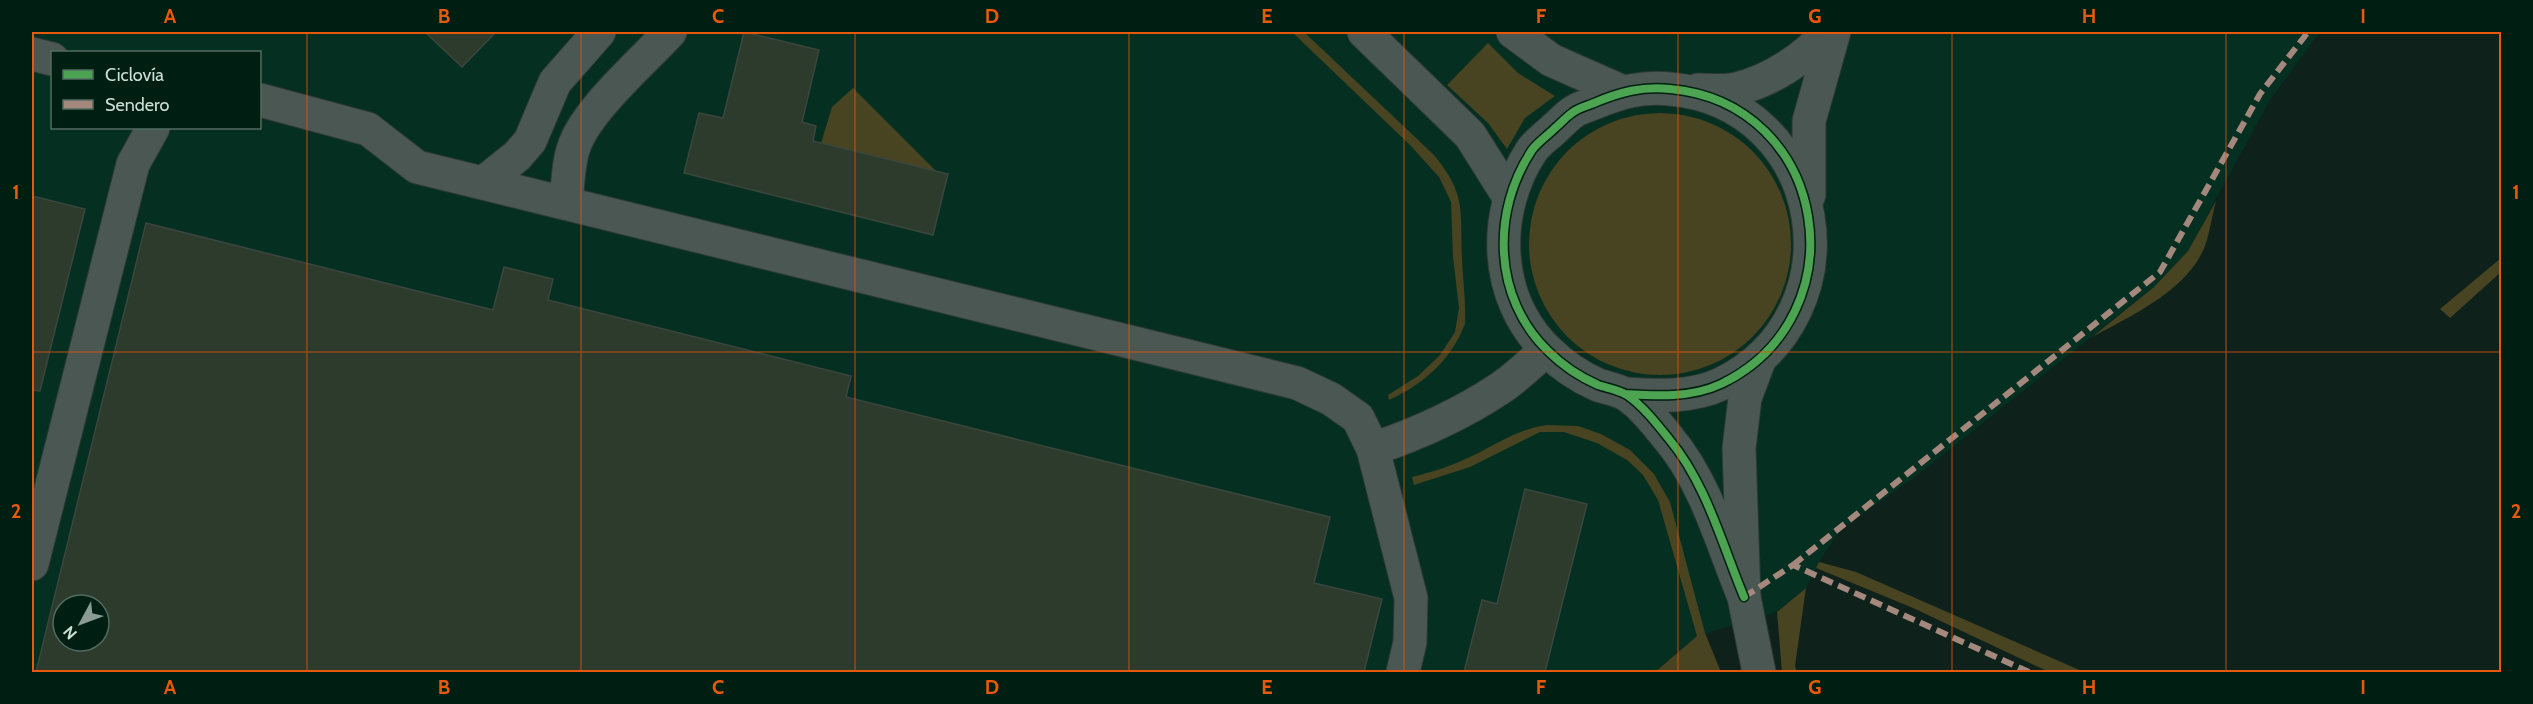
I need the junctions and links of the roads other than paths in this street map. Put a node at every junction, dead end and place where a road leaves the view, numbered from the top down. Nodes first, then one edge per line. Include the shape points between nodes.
1 (599, 32) edge
2 (670, 32) edge
3 (1364, 32) edge
4 (1513, 32) edge
5 (1828, 32) edge
6 (1834, 32) edge
7 (32, 54) edge
8 (51, 59) edge
9 (1686, 90) junction
10 (1621, 91) junction
11 (261, 100) edge
12 (152, 129) edge
13 (483, 183) junction
14 (1509, 196) junction
15 (566, 203) junction
16 (1809, 212) junction
17 (1546, 350) junction
18 (1760, 358) junction
19 (1625, 394) junction
20 (1373, 449) junction
21 (32, 564) edge
22 (1744, 597) junction
23 (1403, 672) edge
24 (1758, 672) edge

1 - 13 street via 555,82 530,141
2 - 15 street via 587,123 574,145
3 - 14 street via 1470,135
4 - 10 street via 1551,60
5 - 9 street via 1811,51 1773,75 1736,89
6 - 16 street via 1809,121
7 - 8 street
9 - 10 street via 1653,87
9 - 16 street via 1721,101 1752,120 1779,146 1798,177
10 - 14 street via 1572,112 1533,149
11 - 13 street via 368,129 417,167
12 - 21 street via 133,164
13 - 15 street
14 - 17 street via 1502,237 1507,278 1522,317
15 - 20 street via 1297,383 1331,399 1358,418
16 - 18 street via 1811,266 1794,317
17 - 19 street via 1596,384
17 - 20 street via 1501,388 1453,416
18 - 19 street via 1720,384 1674,396
18 - 22 street via 1745,398 1739,448
19 - 22 street via 1671,441 1694,475
20 - 23 street via 1411,598 1410,642
22 - 24 street

